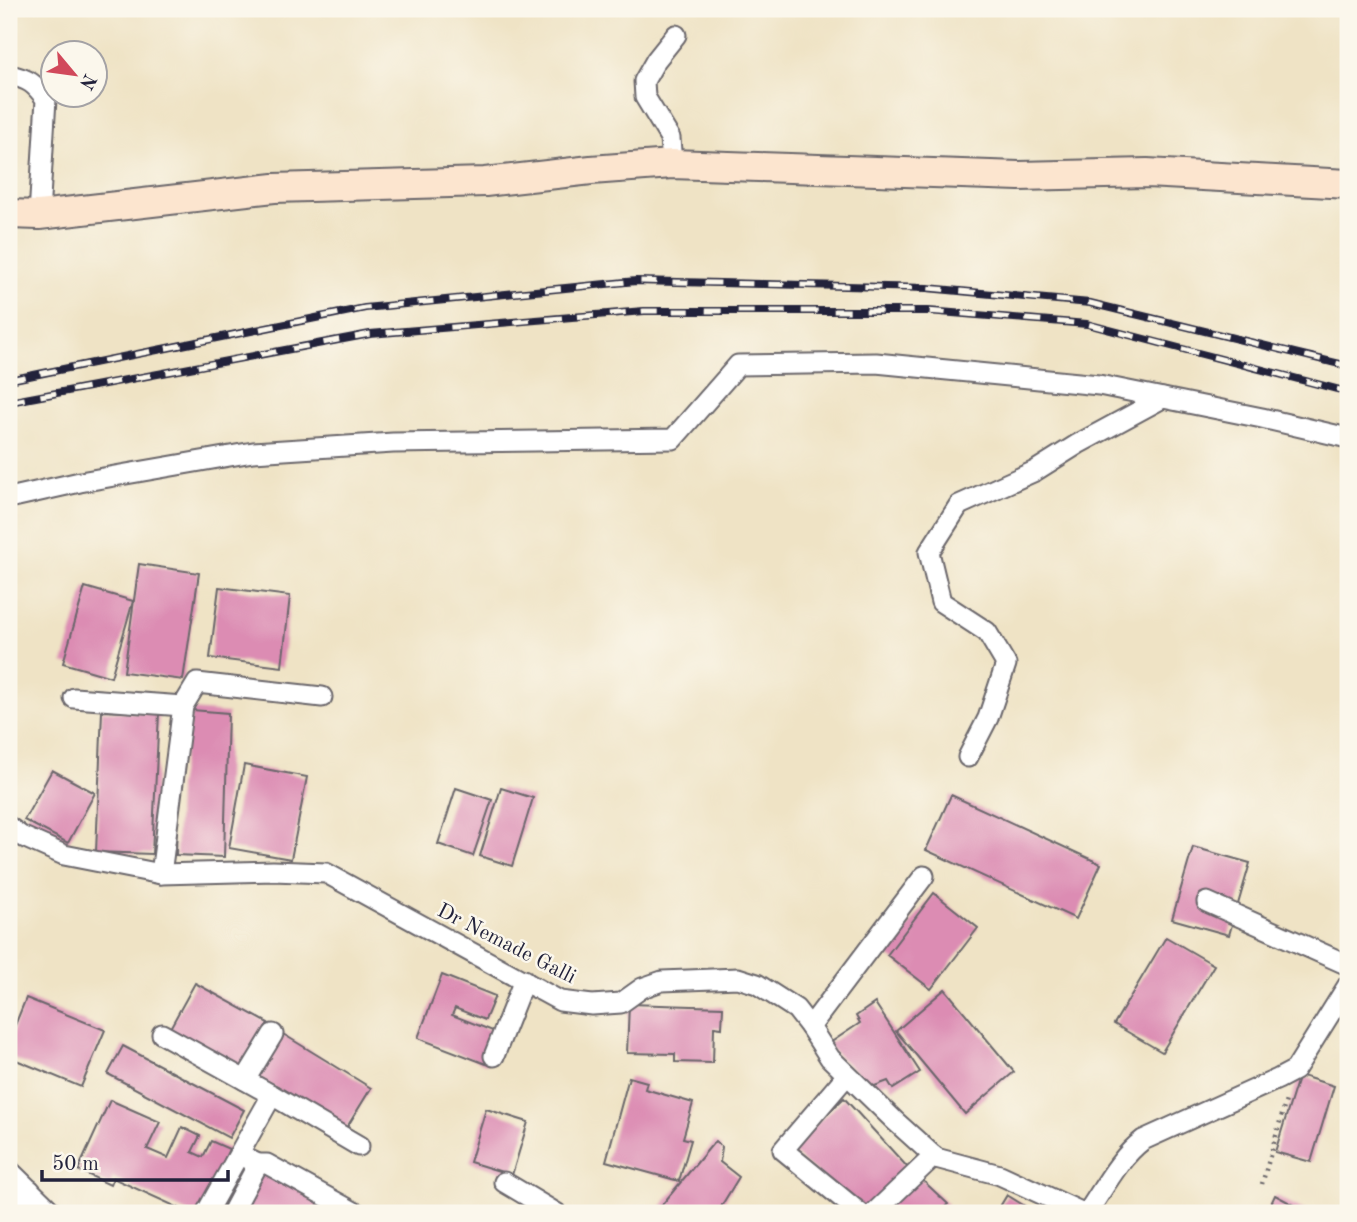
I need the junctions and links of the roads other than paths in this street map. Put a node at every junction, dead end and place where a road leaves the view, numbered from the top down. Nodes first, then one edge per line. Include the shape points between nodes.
1 (676, 36) dead end
2 (9, 75) edge
3 (672, 164) junction
4 (1348, 184) edge
5 (9, 214) edge
6 (39, 215) junction
7 (1163, 398) junction
8 (1348, 438) edge
9 (9, 498) edge
10 (322, 697) dead end
11 (74, 698) dead end
12 (183, 706) junction
13 (968, 757) dead end
14 (9, 827) edge
15 (161, 874) junction
16 (924, 876) dead end
17 (1208, 902) dead end
18 (1348, 965) edge
19 (524, 980) junction
20 (1348, 985) edge
21 (810, 1027) junction
22 (162, 1034) dead end
23 (273, 1034) dead end
24 (494, 1056) dead end
25 (847, 1075) junction
26 (245, 1080) junction
27 (272, 1096) junction
28 (359, 1146) dead end
29 (239, 1155) junction
30 (934, 1157) junction
31 (258, 1164) junction
32 (9, 1170) edge
33 (504, 1182) dead end
34 (30, 1190) junction
35 (17, 1213) edge
36 (53, 1213) edge
37 (206, 1213) edge
38 (236, 1213) edge
39 (356, 1213) edge
40 (556, 1213) edge
41 (860, 1213) edge
42 (874, 1213) edge
43 (1085, 1213) edge

1 - 3 street via 644,81 645,97 670,138
2 - 6 street via 34,84 46,99
3 - 4 street via 1019,176 1147,173
3 - 6 street via 485,182 274,188
5 - 6 street
7 - 8 street
7 - 9 street via 1099,385 876,363 738,365 673,439 393,443 253,452
7 - 13 street via 1035,471 959,505 929,552 941,602 986,632 1006,664 988,718
10 - 12 street via 197,682
11 - 12 street
12 - 15 street
14 - 15 street, Dr Nemade Galli via 64,855
15 - 19 street, Dr Nemade Galli via 326,873
16 - 21 street
17 - 18 street
19 - 21 street, Dr Nemade Galli via 560,1001 593,1005 621,1003 662,981 738,978 757,984 796,1009
19 - 24 street
20 - 43 street via 1295,1070 1143,1140 1124,1158
21 - 25 street, Dr Nemade Galli
22 - 26 street
23 - 26 street
25 - 30 street, Dr Nemade Galli
25 - 41 street via 783,1150
26 - 27 street
27 - 28 street
27 - 29 street
29 - 31 street
29 - 37 street
30 - 42 street
30 - 43 street, Dr Nemade Galli via 1000,1175
31 - 38 street
31 - 39 street via 267,1164
32 - 34 street
33 - 40 street
34 - 35 street
34 - 36 street

